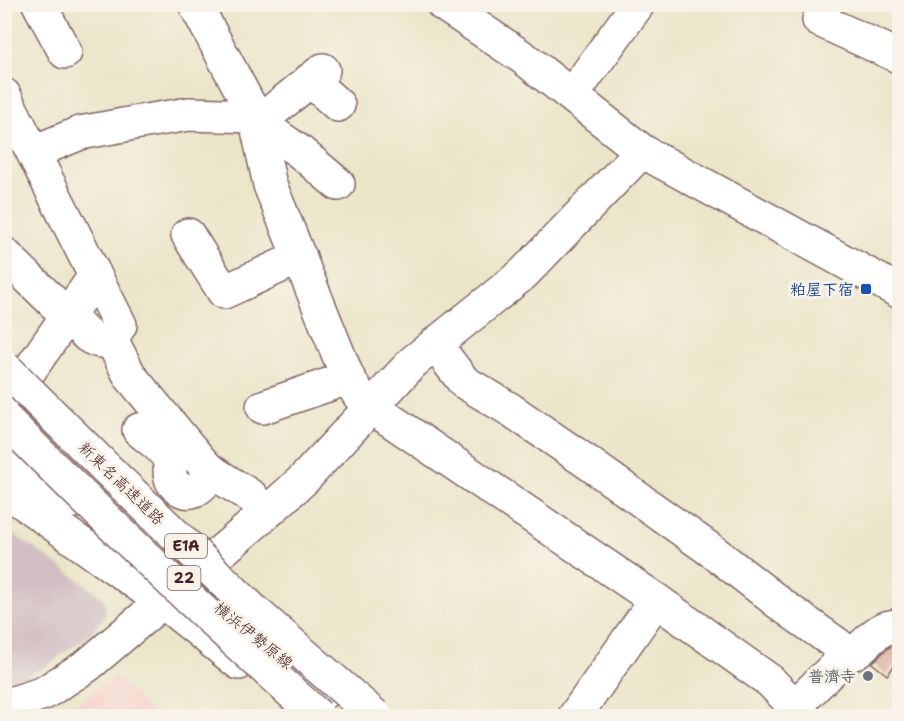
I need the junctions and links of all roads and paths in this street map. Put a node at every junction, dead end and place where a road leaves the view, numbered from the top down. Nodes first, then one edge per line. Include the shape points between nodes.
1 (39, 4) edge
2 (195, 4) edge
3 (443, 4) edge
4 (638, 4) edge
5 (825, 4) edge
6 (65, 52) dead end
7 (900, 57) edge
8 (4, 95) edge
9 (572, 95) junction
10 (338, 105) dead end
11 (255, 118) junction
12 (642, 151) junction
13 (34, 152) junction
14 (338, 184) dead end
15 (188, 235) dead end
16 (4, 255) edge
17 (300, 257) junction
18 (95, 276) junction
19 (900, 292) edge
20 (68, 316) junction
21 (111, 339) junction
22 (435, 344) junction
23 (4, 367) edge
24 (348, 378) junction
25 (4, 407) edge
26 (263, 407) dead end
27 (371, 407) junction
28 (4, 418) edge
29 (139, 430) dead end
30 (4, 452) edge
31 (213, 472) junction
32 (4, 489) edge
33 (252, 497) dead end
34 (188, 581) junction
35 (656, 600) junction
36 (163, 602) junction
37 (900, 626) edge
38 (846, 656) junction
39 (4, 706) edge
40 (800, 711) edge
41 (306, 717) edge
42 (318, 717) edge
43 (354, 717) edge
44 (375, 717) edge
45 (575, 717) edge

1 - 6 main road
2 - 11 main road
3 - 9 main road
4 - 9 main road
5 - 7 main road via 819,20
8 - 13 main road
9 - 12 main road
10 - 11 main road via 316,75 270,113
11 - 13 main road via 189,114 80,133
11 - 14 main road
11 - 17 main road via 270,185
12 - 19 main road
12 - 22 main road via 531,267
13 - 18 main road
15 - 17 main road via 224,292
16 - 20 main road
17 - 24 main road
18 - 20 main road
18 - 21 main road via 120,325
20 - 21 main road via 94,340
20 - 25 main road
21 - 31 main road via 130,376
22 - 27 main road
22 - 38 main road via 464,382 511,410 715,553 838,645
23 - 44 main road, 新東名高速道路 / E1A, bridge via 255,612
24 - 26 main road
24 - 27 main road
27 - 34 main road via 296,487
27 - 35 main road
28 - 42 main road, E1A, bridge via 217,626
29 - 31 main road via 165,454 170,477 181,490 196,490
30 - 34 main road, 横浜伊勢原線 / 22
31 - 33 main road
32 - 36 main road, 横浜伊勢原線 / 22
34 - 36 main road
34 - 43 main road, 横浜伊勢原線 / 22
35 - 40 main road via 770,681
35 - 45 main road
36 - 39 main road via 69,679 44,693
36 - 41 main road, 横浜伊勢原線 / 22
37 - 38 main road via 888,626 877,632
38 - 40 main road

